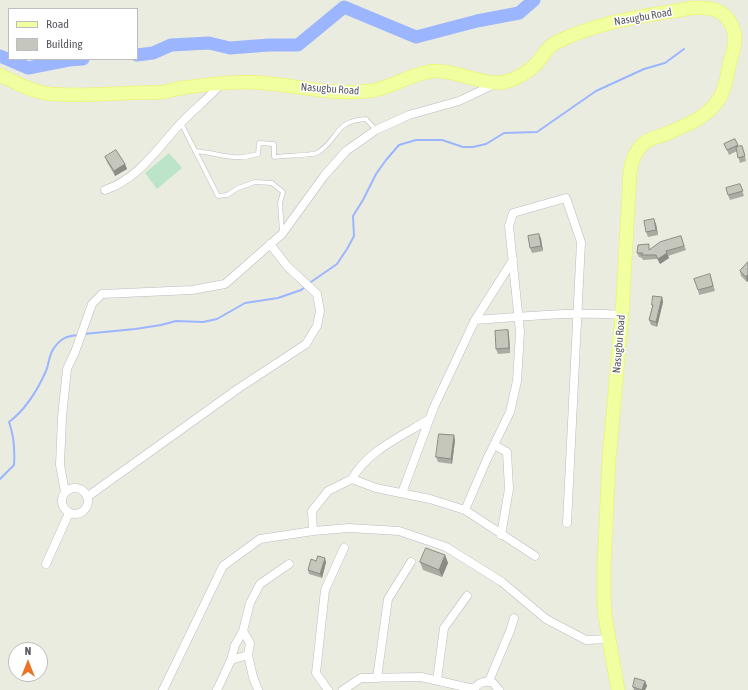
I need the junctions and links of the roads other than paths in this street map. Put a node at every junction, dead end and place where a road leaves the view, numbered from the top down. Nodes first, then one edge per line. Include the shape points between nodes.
1 (0, 75) edge
2 (499, 82) junction
3 (222, 83) junction
4 (181, 123) junction
5 (376, 130) junction
6 (195, 150) junction
7 (105, 190) dead end
8 (282, 234) junction
9 (270, 244) junction
10 (513, 260) junction
11 (577, 314) junction
12 (622, 315) junction
13 (518, 317) junction
14 (475, 320) junction
15 (428, 420) junction
16 (494, 445) junction
17 (352, 478) junction
18 (65, 492) junction
19 (402, 493) junction
20 (88, 497) junction
21 (465, 510) junction
22 (69, 513) junction
23 (567, 523) dead end
24 (313, 531) junction
25 (501, 535) junction
26 (344, 548) dead end
27 (535, 556) dead end
28 (411, 562) dead end
29 (46, 564) dead end
30 (289, 564) dead end
31 (467, 596) dead end
32 (514, 618) dead end
33 (243, 631) junction
34 (610, 639) junction
35 (248, 656) junction
36 (231, 660) junction
37 (377, 678) junction
38 (437, 680) junction
39 (489, 681) junction
40 (163, 690) edge
41 (217, 690) edge
42 (258, 690) edge
43 (328, 690) edge
44 (344, 690) edge
45 (474, 690) edge
46 (499, 690) edge
47 (618, 690) edge

1 - 3 main road, Nasugbu Road via 26,88 50,94 162,92
2 - 3 main road, Nasugbu Road via 444,71 422,73 362,92 250,82
2 - 5 street via 459,101 409,115
2 - 12 main road, Nasugbu Road via 513,79 535,64 553,44 603,24 706,7 723,14 731,24 735,43 719,99 709,110 689,124 644,144 634,157 630,173
3 - 4 street
4 - 6 lane
4 - 7 street via 131,177
5 - 6 lane via 366,119 357,120 341,127 327,146 316,154 274,157 274,144 259,143 258,154 247,158 230,158
5 - 8 street via 346,151 324,176
6 - 8 lane via 218,196 227,195 255,182 272,183 283,192 280,203
8 - 9 street
9 - 18 street via 225,284 192,290 102,294 92,304 67,369 60,464
9 - 20 street via 287,266 317,294 320,311 317,326 306,344 239,388
10 - 11 street via 509,226 513,213 566,198 581,242
10 - 13 street
10 - 14 street
11 - 12 street
11 - 13 street
11 - 23 street
12 - 34 main road, Nasugbu Road via 609,459 604,567 604,599
13 - 14 street
13 - 16 street via 520,332 516,382 510,412
14 - 15 street
15 - 17 street via 377,451 357,469
15 - 19 street
16 - 21 street
16 - 25 street via 507,452 509,489
17 - 19 street via 376,488
17 - 24 street via 328,491 312,511
18 - 20 street via 78,488
18 - 22 street via 61,498 62,505
19 - 21 street
20 - 22 street via 88,505 83,511
21 - 25 street
22 - 29 street
24 - 34 street via 349,528 399,531 446,547 502,582 546,619 586,640
24 - 40 street via 260,539 223,566
25 - 27 street
26 - 43 street via 325,590 316,673
28 - 37 street via 388,599
30 - 33 street via 260,584 250,603
31 - 38 street via 444,628
32 - 39 street
33 - 35 street via 250,643
33 - 36 street via 235,645
34 - 47 main road, Nasugbu Road
35 - 36 street
35 - 42 street via 252,677
36 - 41 street
37 - 38 street via 422,677
37 - 44 street via 361,678
38 - 45 street
39 - 45 street via 480,682
39 - 46 street

